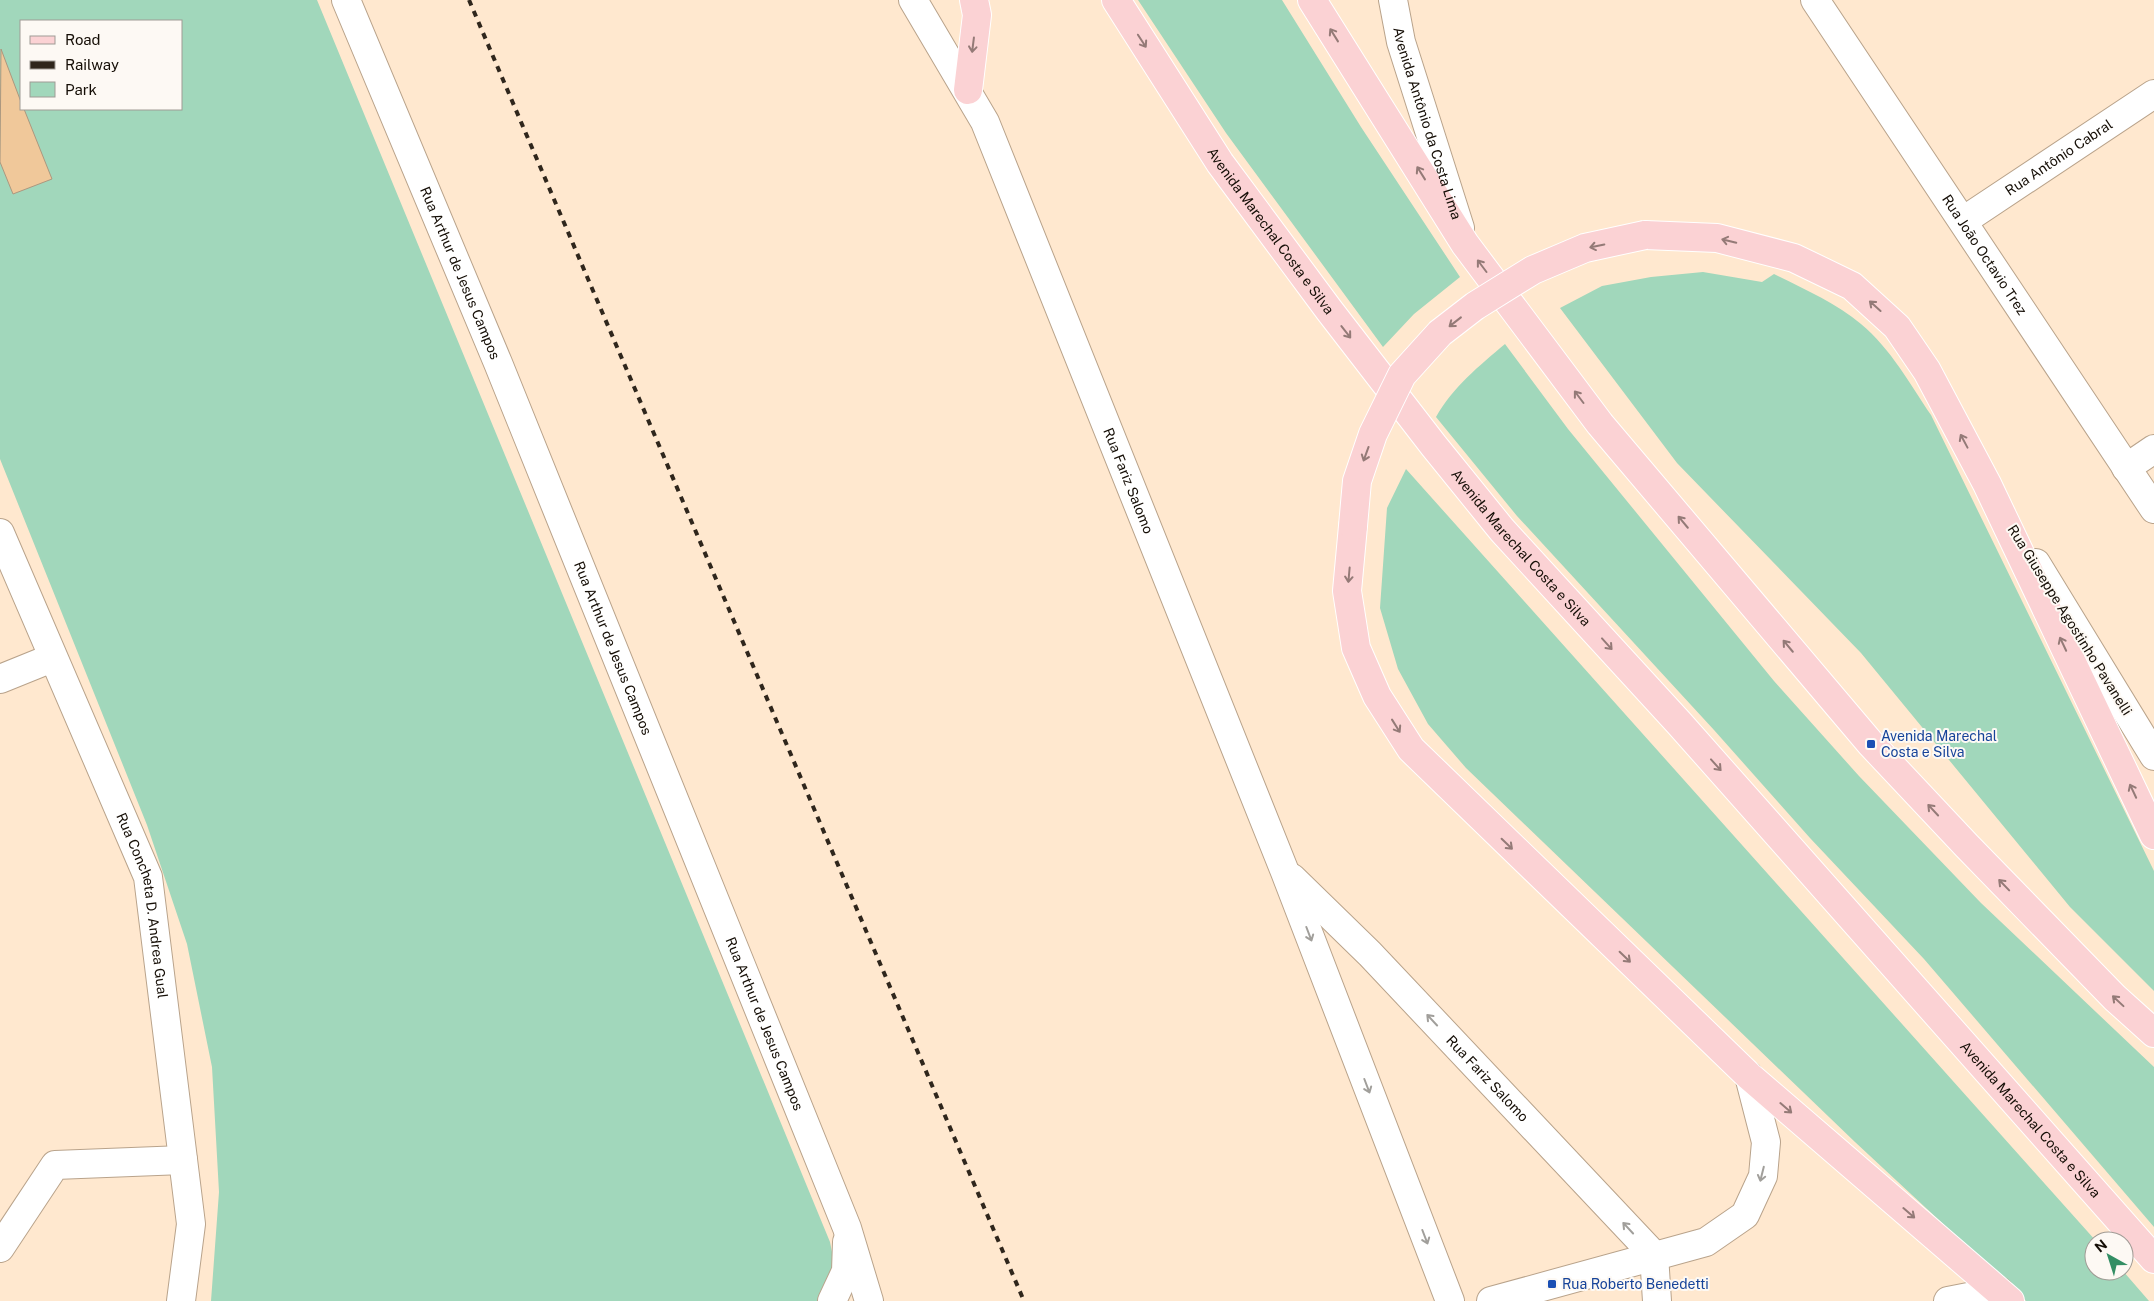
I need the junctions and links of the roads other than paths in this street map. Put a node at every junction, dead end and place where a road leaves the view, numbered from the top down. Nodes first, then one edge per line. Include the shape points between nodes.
1 (346, 0) edge
2 (913, 0) edge
3 (974, 0) edge
4 (1116, 0) edge
5 (1312, 0) edge
6 (1393, 0) edge
7 (1815, 0) edge
8 (968, 90) junction
9 (2154, 94) edge
10 (1963, 221) junction
11 (1465, 244) junction
12 (2154, 449) edge
13 (2126, 468) junction
14 (1987, 484) junction
15 (2154, 509) edge
16 (0, 533) edge
17 (52, 658) junction
18 (0, 679) edge
19 (2154, 756) edge
20 (2154, 834) edge
21 (1285, 872) junction
22 (2154, 1033) edge
23 (1749, 1076) junction
24 (183, 1160) junction
25 (847, 1228) junction
26 (0, 1248) edge
27 (1654, 1255) junction
28 (2154, 1259) edge
29 (2005, 1296) edge
30 (181, 1301) edge
31 (832, 1301) edge
32 (869, 1301) edge
33 (1450, 1301) edge
34 (1491, 1301) edge
35 (1657, 1301) edge
36 (1948, 1301) edge

1 - 25 street, Rua Arthur de Jesus Campos via 498,363
2 - 8 street, Rua Fariz Salomo
3 -> 8 main road via 977,15
4 -> 28 main road, Avenida Marechal Costa e Silva via 1220,163 1329,310 1502,530 1678,723
11 -> 5 main road
6 - 11 street, Avenida Antônio da Costa Lima via 1401,42
7 - 10 street, Rua João Octavio Trez
8 - 21 street, Rua Fariz Salomo via 985,122
9 - 10 street, Rua Antônio Cabral
10 - 13 street, Rua João Octavio Trez
22 -> 11 main road via 2101,984 1871,744 1600,424
12 - 13 street
13 - 15 street, Rua João Octavio Trez
14 - 19 street, Rua Giuseppe Agostinho Pavanelli
20 -> 14 main road
14 -> 23 main road, bridge via 1927,372 1897,327 1852,286 1794,258 1717,238 1645,235 1585,248 1533,270 1475,306 1440,333 1402,375 1373,434 1356,481 1347,591 1356,648 1377,696 1411,750
16 - 17 street, Rua Concheta D. Andrea Gual
17 - 18 street
17 - 24 street, Rua Concheta D. Andrea Gual via 148,877
27 -> 21 street, Rua Fariz Salomo via 1370,954
21 -> 33 street, Rua Fariz Salomo
23 -> 27 street via 1766,1142 1763,1176 1745,1215 1706,1242
23 -> 29 main road
24 - 26 street via 55,1165
24 - 30 street, Rua Concheta D. Andrea Gual via 191,1224
25 - 31 street via 846,1271
25 - 32 street, Rua Arthur de Jesus Campos
27 - 34 street
27 - 35 street
29 - 36 street

